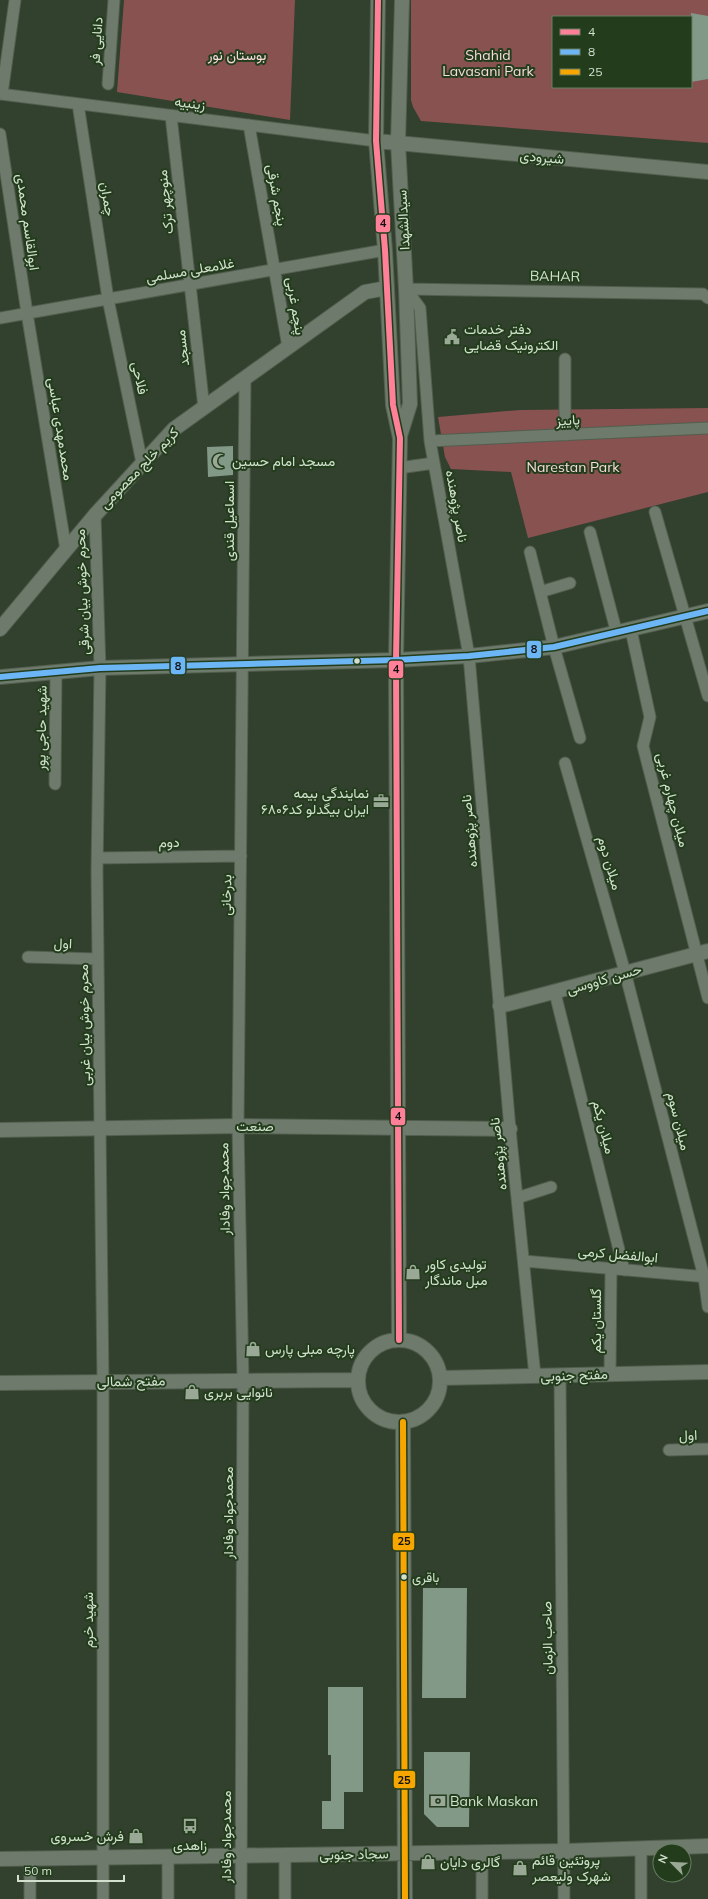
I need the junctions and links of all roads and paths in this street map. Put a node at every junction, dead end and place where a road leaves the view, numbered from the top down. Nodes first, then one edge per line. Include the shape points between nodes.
1 (15, 0) edge
2 (114, 0) edge
3 (378, 0) edge
4 (402, 0) edge
5 (108, 84) dead end
6 (1, 94) edge
7 (78, 104) junction
8 (171, 116) junction
9 (249, 125) junction
10 (0, 134) edge
11 (376, 141) junction
12 (398, 143) junction
13 (708, 172) edge
14 (385, 250) junction
15 (275, 270) junction
16 (190, 285) junction
17 (387, 288) junction
18 (406, 289) junction
19 (706, 296) edge
20 (108, 299) junction
21 (27, 313) junction
22 (0, 318) edge
23 (288, 347) junction
24 (565, 359) dead end
25 (245, 379) junction
26 (204, 408) junction
27 (708, 428) edge
28 (565, 435) junction
29 (400, 438) junction
30 (430, 441) junction
31 (142, 463) junction
32 (434, 463) junction
33 (399, 468) junction
34 (655, 512) dead end
35 (95, 515) junction
36 (590, 532) dead end
37 (66, 550) junction
38 (530, 552) dead end
39 (570, 583) dead end
40 (540, 592) junction
41 (708, 611) edge
42 (686, 617) junction
43 (0, 629) edge
44 (631, 630) junction
45 (617, 634) junction
46 (554, 647) junction
47 (469, 656) junction
48 (396, 660) junction
49 (243, 664) junction
50 (100, 668) junction
51 (56, 672) junction
52 (0, 678) edge
53 (708, 696) edge
54 (580, 738) dead end
55 (565, 763) dead end
56 (55, 784) dead end
57 (241, 856) junction
58 (98, 858) junction
59 (702, 953) edge
60 (28, 957) dead end
61 (98, 959) junction
62 (626, 972) junction
63 (555, 992) junction
64 (708, 998) edge
65 (500, 1006) junction
66 (238, 1126) junction
67 (398, 1127) junction
68 (100, 1128) junction
69 (510, 1129) junction
70 (0, 1130) edge
71 (551, 1187) dead end
72 (518, 1198) junction
73 (524, 1261) junction
74 (611, 1269) junction
75 (624, 1270) junction
76 (706, 1277) edge
77 (708, 1307) edge
78 (399, 1340) junction
79 (708, 1372) edge
80 (610, 1374) junction
81 (535, 1376) junction
82 (560, 1376) junction
83 (440, 1378) junction
84 (243, 1380) junction
85 (358, 1380) junction
86 (103, 1382) junction
87 (0, 1383) edge
88 (403, 1422) junction
89 (708, 1449) edge
90 (669, 1450) dead end
91 (708, 1846) edge
92 (641, 1848) junction
93 (565, 1851) junction
94 (482, 1852) junction
95 (406, 1853) junction
96 (285, 1855) junction
97 (241, 1856) junction
98 (168, 1857) junction
99 (102, 1858) junction
100 (0, 1859) edge
101 (30, 1859) junction
102 (30, 1899) edge
103 (103, 1899) edge
104 (168, 1899) edge
105 (241, 1899) edge
106 (285, 1899) edge
107 (405, 1899) edge
108 (482, 1899) edge
109 (564, 1899) edge
110 (641, 1899) edge

1 - 6 street
2 - 5 street, دانایی فر
3 - 11 street, سیدالشهدا
4 - 12 street, سیدالشهدا
6 - 7 street, زینبیه
7 - 8 street, زینبیه
7 - 20 street, چمران
8 - 9 street, زینبیه
8 - 16 street, منوچهر ترک
9 - 11 street, زینبیه
9 - 15 street, پنجم شرقی
10 - 21 street, ابوالقاسم محمدی
11 - 12 street, شیرودی
11 - 14 street, سیدالشهدا
12 - 13 street, شیرودی
12 - 18 street, سیدالشهدا
14 - 15 street, غلامعلی مسلمی
14 - 17 street, سیدالشهدا
15 - 16 street, غلامعلی مسلمی
15 - 23 street, پنچم غربی
16 - 20 street, غلامعلی مسلمی
16 - 26 street, مسجد
17 - 23 street, کریم خلج معصومی via 365,292
17 - 29 street, سیدالشهدا via 393,404
18 - 19 street, BAHAR
18 - 29 street, سیدالشهدا via 410,404
18 - 30 street, ناصر پژوهنده via 420,308
20 - 21 street, غلامعلی مسلمی
20 - 31 street, فلاحی
21 - 22 street, غلامعلی مسلمی
21 - 37 street, محمدمهدی عباسی
23 - 25 street, کریم خلج معصومی
24 - 28 street
25 - 26 street, کریم خلج معصومی
25 - 49 street, اسماعیل قندی
26 - 31 street, کریم خلج معصومی via 174,429
27 - 28 street, پاییز
28 - 30 street, پاییز
29 - 33 street, سیدالشهدا
30 - 32 street, ناصر پژوهنده
31 - 35 street, کریم خلج معصومی
32 - 33 street
32 - 47 street, ناصر پژوهنده
33 - 48 street, سیدالشهدا
34 - 42 street
35 - 37 street, کریم خلج معصومی
35 - 50 street, محرم خوش بیان شرقی
36 - 45 street
37 - 43 street, کریم خلج معصومی
38 - 40 street
39 - 40 street
40 - 46 street
41 - 42 street
42 - 44 street
42 - 53 street
44 - 45 street
44 - 59 street, میلان چهارم غربی via 650,717 643,746
45 - 46 street
46 - 47 street
46 - 54 street
47 - 48 street
47 - 65 street, ناصر پژوهنده
48 - 49 street
48 - 67 street, سیدالشهدا
49 - 50 street
49 - 57 street, بدرخانی
50 - 51 street
50 - 58 street, محرم خوش بیان غربی
51 - 52 street
51 - 56 street, شهید حاجی پور
55 - 62 street, میلان دوم
57 - 58 street, دوم
57 - 66 street, بدرخانی
58 - 61 street, محرم خوش بیان غربی
59 - 62 street, حسن کاووسی
59 - 64 street, میلان چهارم غربی
60 - 61 street, اول
61 - 68 street, محرم خوش بیان غربی
62 - 63 street, حسن کاووسی
62 - 76 street, میلان سوم
63 - 65 street, حسن کاووسی
63 - 75 street, میلان یکم
65 - 69 street, ناصر پژوهنده
66 - 67 street, صنعت
66 - 68 street, صنعت
66 - 84 street, محمدجواد وفادار
67 - 69 street, صنعت
67 - 78 street, سیدالشهدا
68 - 70 street, صنعت
68 - 86 street, محرم خوش بیان غربی
69 - 72 street, ناصر پژوهنده
71 - 72 street
72 - 73 street, ناصر پژوهنده
73 - 74 street, ابوالفضل کرمی
73 - 81 street, ناصر پژوهنده
74 - 75 street, ابوالفضل کرمی
74 - 80 street, گلستان یکم
75 - 76 street, ابوالفضل کرمی
76 - 77 street, میلان سوم
78 - 83 street via 417,1344 431,1355 438,1366
78 - 85 street via 376,1347 367,1356
79 - 80 street, مفتح جنوبی
80 - 82 street, مفتح جنوبی
81 - 82 street, مفتح جنوبی
81 - 83 street, مفتح جنوبی
82 - 93 street, صاحب الزمان
83 - 88 street via 439,1391 426,1412 415,1419
84 - 85 street, مفتح شمالی
84 - 86 street, مفتح شمالی
84 - 97 street, محمدجواد وفادار
85 - 88 street via 360,1393 366,1405 376,1415 389,1421
86 - 87 street, مفتح شمالی
86 - 99 street, شهید خرم
88 - 95 street
89 - 90 street, اول
91 - 92 street, سجاد جنوبی
92 - 93 street, سجاد جنوبی
92 - 110 street
93 - 94 street, سجاد جنوبی
93 - 109 street, صاحب الزمان
94 - 95 street, سجاد جنوبی
94 - 108 street
95 - 96 street, سجاد جنوبی
95 - 107 street
96 - 97 street, سجاد جنوبی
96 - 106 street
97 - 98 street, سجاد جنوبی
97 - 105 street, محمدجواد وفادار
98 - 99 street, سجاد جنوبی
98 - 104 street
99 - 101 street, سجاد جنوبی
99 - 103 street, شهید خرم
100 - 101 street, سجاد جنوبی
101 - 102 street

